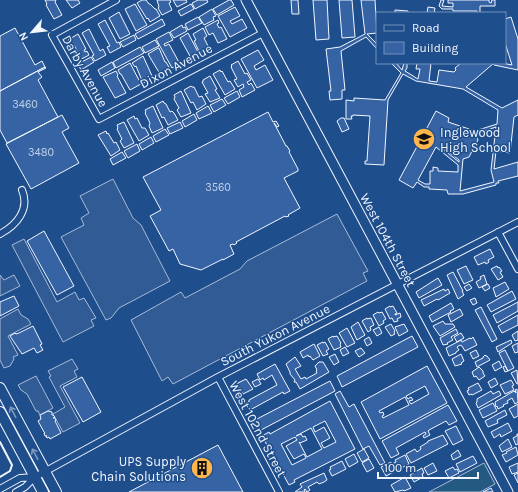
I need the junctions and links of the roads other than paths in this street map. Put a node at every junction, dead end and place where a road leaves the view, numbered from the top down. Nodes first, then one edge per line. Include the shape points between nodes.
1 (116, 0) edge
2 (246, 0) edge
3 (263, 33) junction
4 (99, 119) joint
5 (22, 190) dead end
6 (518, 222) edge
7 (498, 232) junction
8 (0, 234) edge
9 (518, 268) edge
10 (397, 285) junction
11 (218, 377) junction
12 (0, 388) edge
13 (0, 412) edge
14 (45, 471) junction
15 (35, 477) junction
16 (0, 489) edge
17 (16, 492) edge
18 (43, 492) edge
19 (56, 492) edge
20 (279, 492) edge
21 (508, 492) edge

1 - 4 street, Darby Avenue via 52,35
2 - 3 street, West 104th Street
3 - 4 street, Dixon Avenue
3 - 10 street, West 104th Street
5 - 8 street via 25,197 22,213 14,226
6 - 7 street, South Yukon Avenue
7 - 9 street
7 - 10 street, South Yukon Avenue
10 - 11 street, South Yukon Avenue
10 - 21 street, West 104th Street
11 - 14 street, South Yukon Avenue
11 - 20 street, West 102nd Street
14 -> 12 main road
13 - 15 main road
14 - 15 street, South Yukon Avenue
14 - 19 main road
15 - 16 street via 20,478
15 - 17 street
15 - 18 main road

